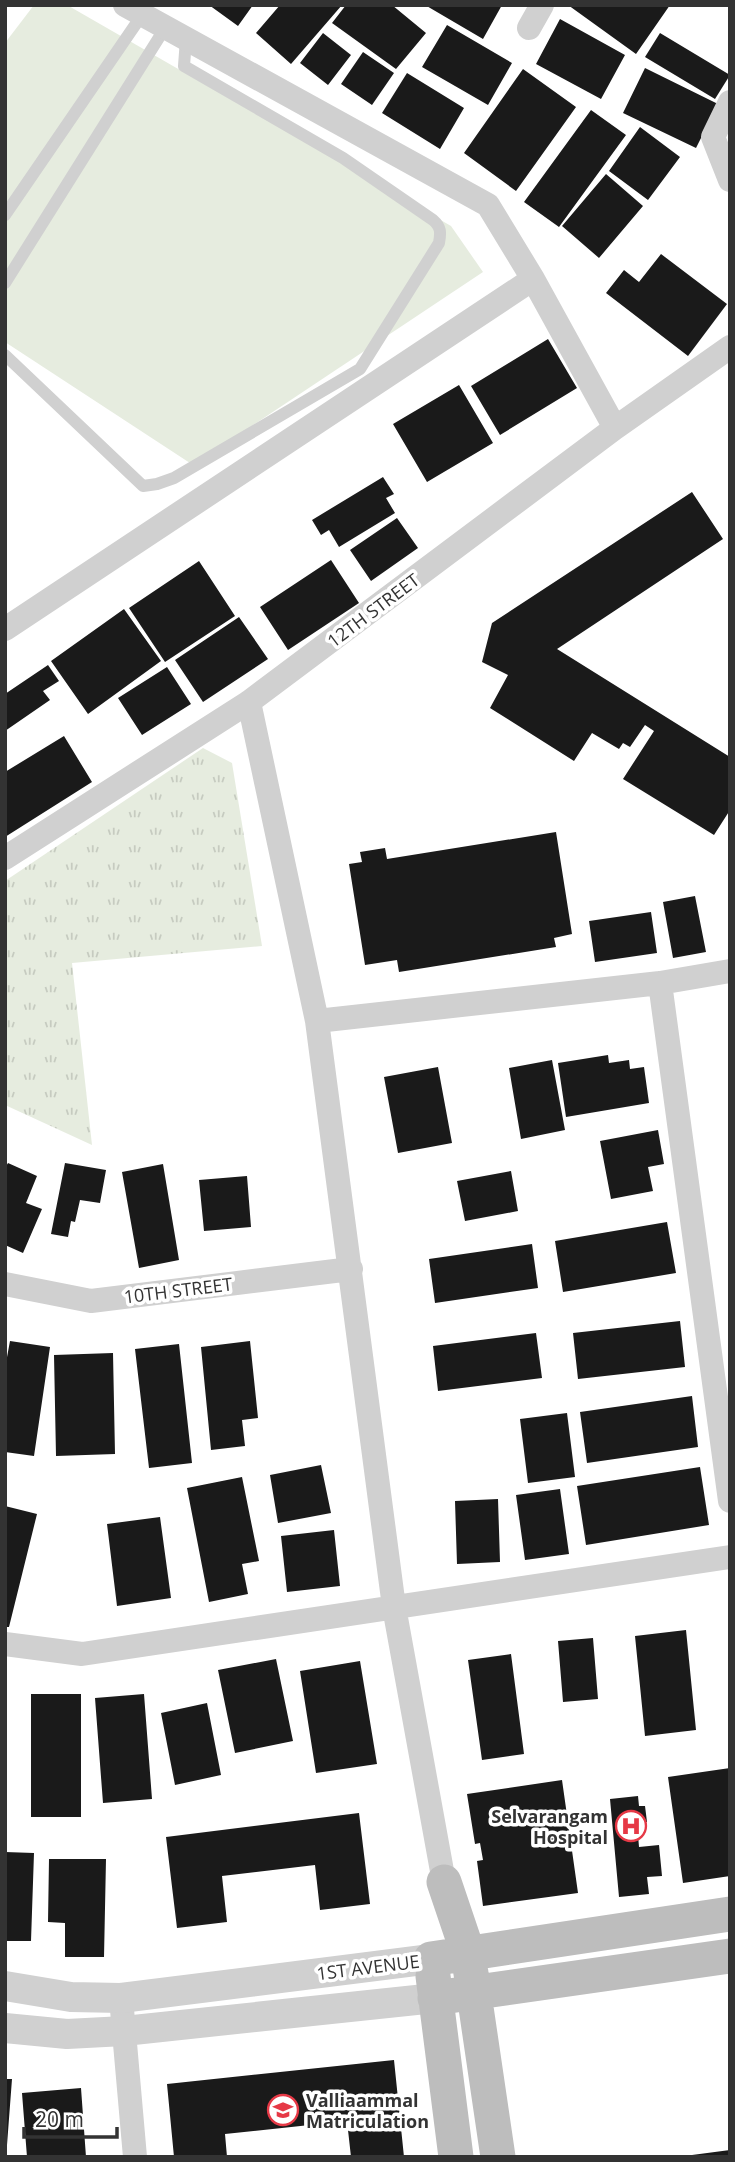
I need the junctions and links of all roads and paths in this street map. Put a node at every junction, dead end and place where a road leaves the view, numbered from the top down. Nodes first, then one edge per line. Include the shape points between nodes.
1 (542, 5) edge
2 (133, 10) edge
3 (529, 28) dead end
4 (176, 34) junction
5 (730, 102) edge
6 (730, 180) edge
7 (5, 215) edge
8 (533, 279) junction
9 (5, 283) edge
10 (730, 347) edge
11 (5, 355) edge
12 (615, 428) junction
13 (5, 629) edge
14 (249, 702) junction
15 (5, 858) edge
16 (730, 971) edge
17 (660, 983) junction
18 (317, 1021) junction
19 (351, 1269) junction
20 (5, 1284) edge
21 (730, 1501) edge
22 (730, 1558) edge
23 (394, 1607) junction
24 (5, 1644) edge
25 (444, 1882) junction
26 (730, 1914) edge
27 (468, 1953) junction
28 (730, 1956) edge
29 (431, 1959) junction
30 (5, 1986) edge
31 (474, 1992) junction
32 (121, 1998) junction
33 (435, 1998) junction
34 (5, 2028) edge
35 (124, 2031) junction
36 (135, 2157) edge
37 (456, 2157) edge
38 (498, 2157) edge

1 - 3 street
2 - 4 street
2 - 7 lane
4 - 8 street via 488,205
4 - 9 lane
4 - 11 lane via 184,66 343,158 433,219 440,225 439,243 360,369 157,484 143,486
5 - 6 street via 713,138
8 - 12 street
8 - 13 street
10 - 12 street, 12TH STREET
12 - 14 street, 12TH STREET
14 - 15 street, 12TH STREET
14 - 18 street
16 - 17 street
17 - 18 street
17 - 21 street
18 - 19 street
19 - 20 street, 10TH STREET via 91,1301
19 - 23 street
22 - 23 street
23 - 24 street via 82,1654
23 - 25 street
25 - 27 main road
25 - 29 main road
26 - 27 main road, 1ST AVENUE
27 - 29 main road, 1ST AVENUE
27 - 31 main road
28 - 31 main road, 1ST AVENUE
29 - 32 street, 1ST AVENUE
29 - 33 main road
30 - 32 street, 1ST AVENUE via 71,1997
31 - 33 main road, 1ST AVENUE
31 - 38 main road
32 - 35 street
33 - 35 street, 1ST AVENUE
33 - 37 main road
34 - 35 street, 1ST AVENUE via 66,2034
35 - 36 street

